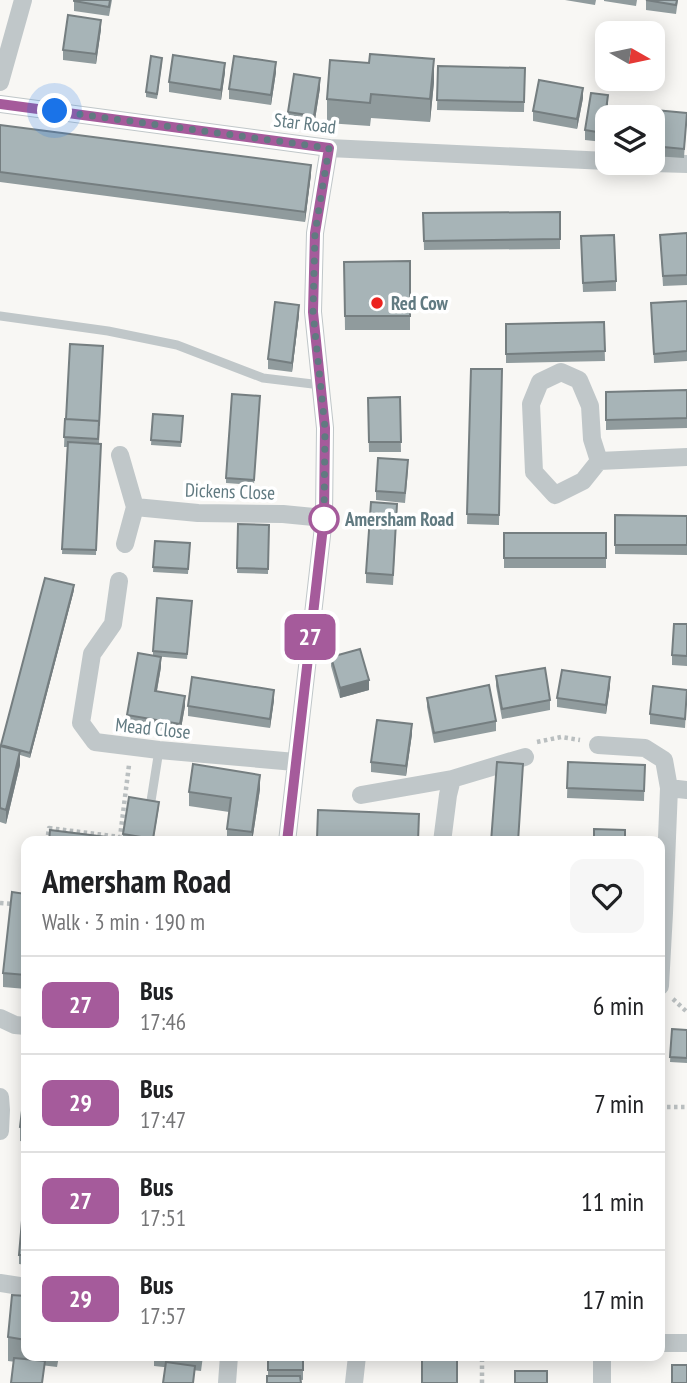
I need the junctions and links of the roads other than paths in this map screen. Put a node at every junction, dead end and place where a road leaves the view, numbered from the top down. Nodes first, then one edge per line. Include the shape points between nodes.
1 (23, 0) edge
2 (0, 82) edge
3 (0, 104) edge
4 (329, 148) junction
5 (595, 160) edge
6 (665, 163) edge
7 (687, 164) edge
8 (0, 316) edge
9 (321, 384) junction
10 (120, 454) dead end
11 (687, 457) edge
12 (599, 461) junction
13 (135, 507) junction
14 (324, 518) junction
15 (125, 544) dead end
16 (118, 581) dead end
17 (598, 745) road end
18 (159, 750) junction
19 (525, 757) road end
20 (295, 762) junction
21 (452, 779) junction
22 (669, 788) junction
23 (687, 790) edge
24 (361, 795) dead end
25 (151, 801) edge
26 (288, 836) edge
27 (443, 836) edge
28 (665, 888) edge
29 (0, 1018) edge
30 (21, 1026) edge
31 (0, 1097) edge
32 (0, 1131) edge
33 (0, 1283) edge
34 (21, 1286) edge
35 (665, 1343) edge
36 (687, 1343) edge
37 (229, 1361) edge
38 (356, 1361) edge
39 (603, 1361) edge
40 (227, 1383) edge
41 (354, 1383) edge
42 (602, 1383) edge

1 - 2 street
3 - 4 street, Star Road
4 - 5 street, Star Road
4 - 9 street via 315,233 313,312
6 - 7 street
8 - 9 lane via 177,345 263,378
9 - 14 street
10 - 13 street
11 - 12 street
12 - 12 street via 583,481 555,495 534,472 531,404 540,382 561,372 579,380 590,406
13 - 14 street, Dickens Close
13 - 15 street
14 - 20 street
16 - 18 street, Mead Close via 113,624 92,654 81,723 95,742
17 - 22 street via 645,748 664,760
18 - 20 street, Mead Close
18 - 25 lane
19 - 21 street
20 - 26 street
21 - 24 street
21 - 27 street
22 - 23 street
22 - 28 street
29 - 30 street
31 - 32 street
33 - 34 street
35 - 36 street
37 - 40 street
38 - 41 street
39 - 42 street

